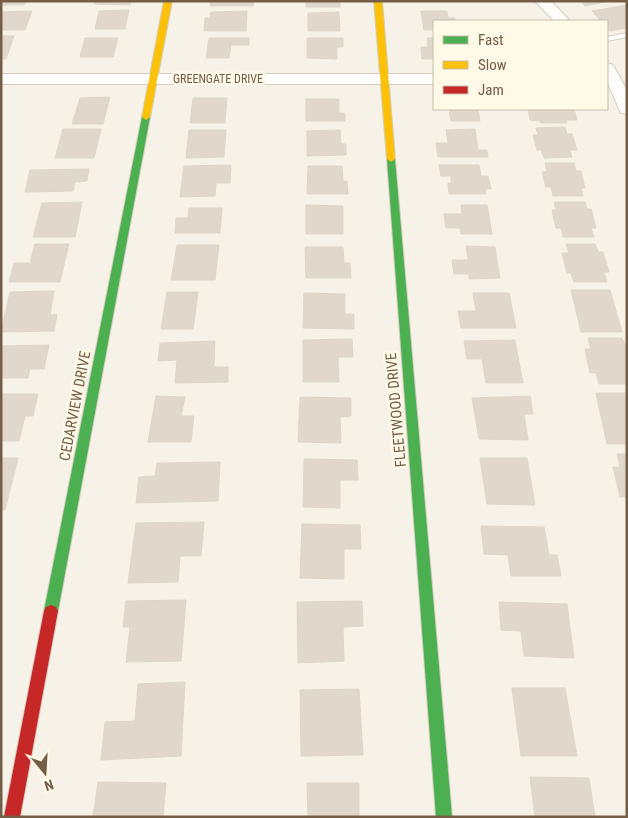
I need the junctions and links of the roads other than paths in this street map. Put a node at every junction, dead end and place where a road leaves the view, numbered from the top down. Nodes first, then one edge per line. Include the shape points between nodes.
1 (168, 1) edge
2 (378, 1) edge
3 (542, 1) edge
4 (561, 20) edge
5 (627, 35) edge
6 (608, 39) edge
7 (609, 76) edge
8 (1, 79) edge
9 (385, 79) junction
10 (433, 79) edge
11 (152, 80) junction
12 (627, 109) edge
13 (12, 817) edge
14 (444, 817) edge

1 - 11 street, CEDARVIEW DRIVE
2 - 9 street, FLEETWOOD DRIVE
3 - 4 street
5 - 6 lane
7 - 12 street
8 - 11 street, GREENGATE DRIVE
9 - 10 street, GREENGATE DRIVE
9 - 11 street, GREENGATE DRIVE
9 - 14 street, FLEETWOOD DRIVE
11 - 13 street, CEDARVIEW DRIVE

